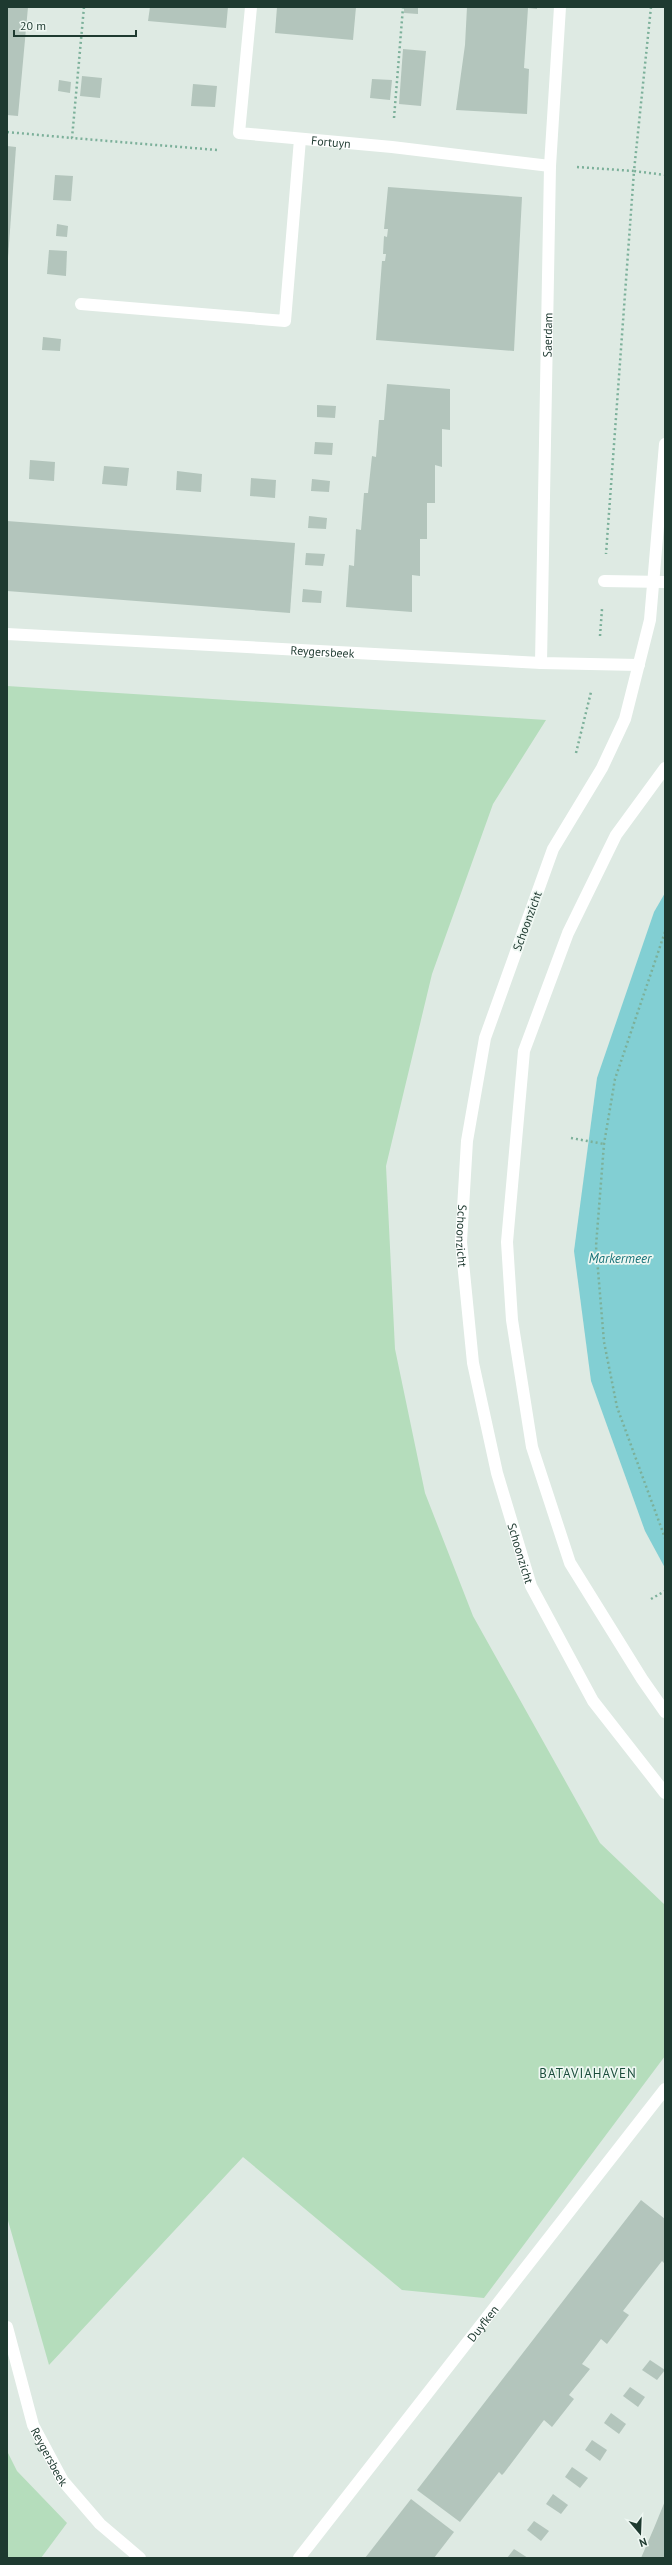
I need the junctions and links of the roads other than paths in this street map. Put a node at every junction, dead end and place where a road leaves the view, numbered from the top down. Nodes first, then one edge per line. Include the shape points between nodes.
1 (251, 7) edge
2 (560, 7) edge
3 (300, 138) junction
4 (550, 166) junction
5 (81, 304) dead end
6 (665, 444) edge
7 (604, 581) road end
8 (659, 582) edge
9 (7, 634) edge
10 (541, 663) junction
11 (639, 665) junction
12 (665, 768) edge
13 (665, 1712) edge
14 (665, 1793) edge
15 (665, 2089) edge
16 (7, 2327) edge
17 (140, 2558) edge
18 (299, 2558) edge

1 - 3 street, Fortuyn via 239,133
2 - 4 street, Saerdam
3 - 4 street, Fortuyn
3 - 5 street via 286,321
4 - 10 street, Saerdam
6 - 8 street, Schoonzicht
7 - 8 street
8 - 11 street, Schoonzicht
9 - 10 street, Reygersbeek
10 - 11 street, Reygersbeek
11 - 14 street, Schoonzicht via 625,719 602,768 553,848 484,1038 466,1141 461,1242 473,1363 497,1473 531,1586 593,1701
12 - 13 street via 616,834 568,933 524,1051 507,1242 512,1320 532,1447 570,1562
15 - 18 street, Duyfken
16 - 17 street, Reygersbeek via 33,2426 62,2481 100,2524

